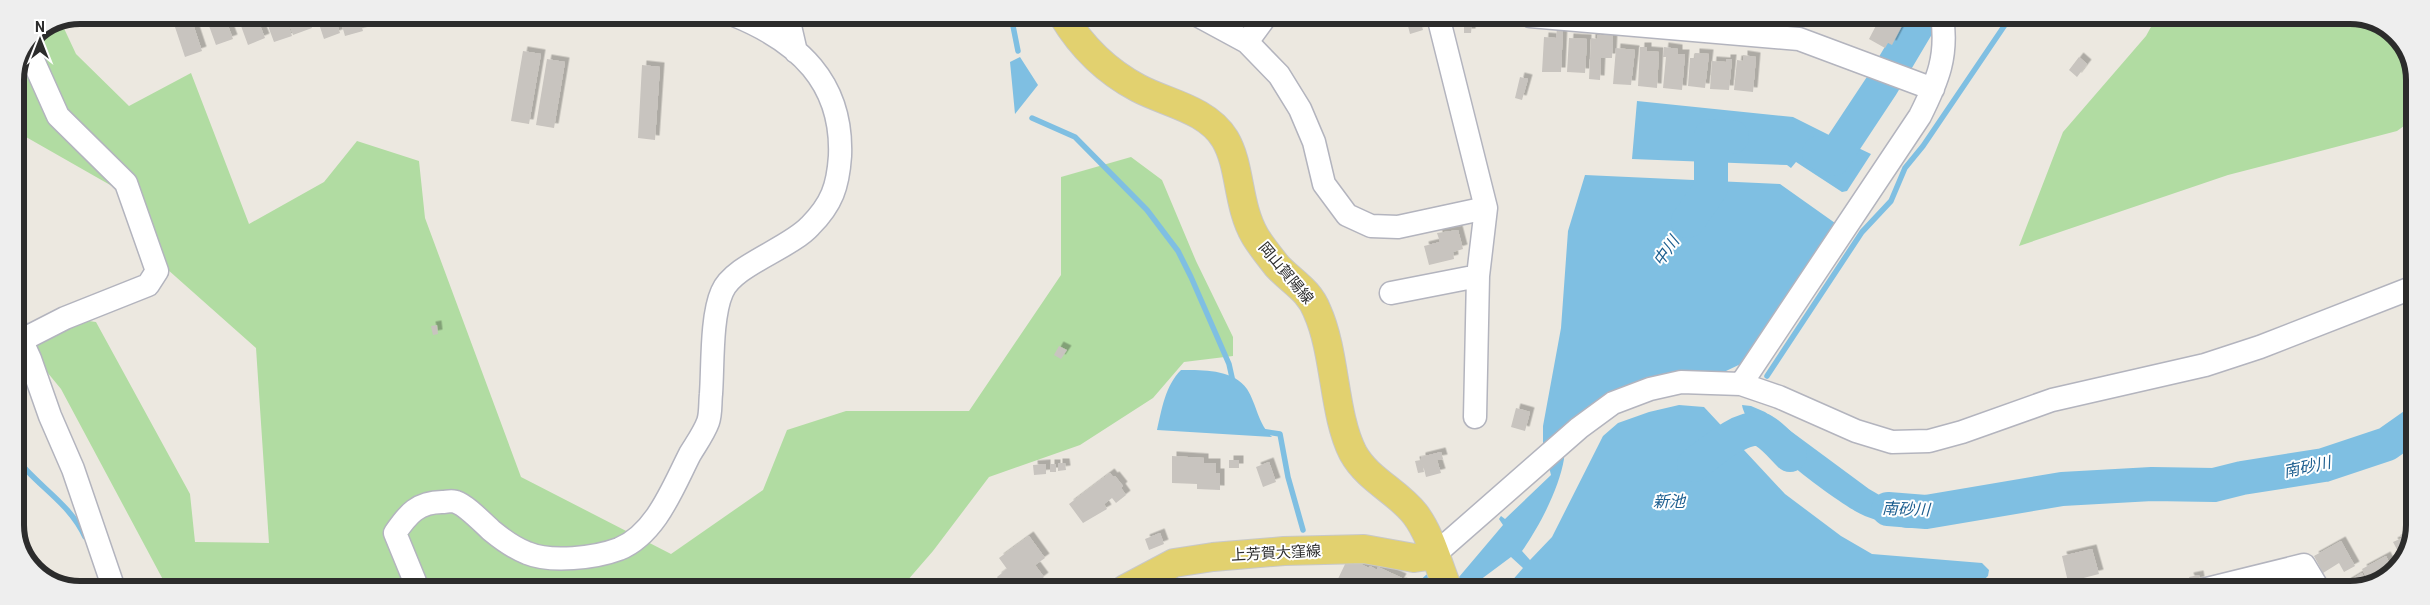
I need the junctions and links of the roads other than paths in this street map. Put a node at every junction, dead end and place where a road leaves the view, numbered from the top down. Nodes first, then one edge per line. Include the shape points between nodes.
1 (752, 24) edge
2 (788, 24) edge
3 (1068, 24) edge
4 (1213, 24) edge
5 (1260, 24) edge
6 (1440, 24) edge
7 (1620, 24) edge
8 (1942, 24) edge
9 (1246, 42) junction
10 (796, 52) junction
11 (30, 54) edge
12 (1933, 89) junction
13 (1486, 208) junction
14 (1478, 276) junction
15 (2406, 290) edge
16 (1391, 293) dead end
17 (24, 332) edge
18 (24, 349) edge
19 (1741, 384) junction
20 (1475, 417) dead end
21 (1436, 560) junction
22 (111, 581) edge
23 (415, 581) edge
24 (1141, 581) edge
25 (1444, 581) edge
26 (2253, 581) edge
27 (2314, 581) edge

1 - 10 street
2 - 10 street
3 - 21 main road, 岡山賀陽線 via 1105,68 1138,88 1191,110 1208,121 1224,138 1243,208 1255,236 1278,266 1306,291 1317,310 1353,453 1369,474 1415,513 1426,530
4 - 9 street
5 - 9 street
6 - 13 street
7 - 12 street via 1799,40
8 - 12 street via 1944,56
9 - 13 street via 1279,75 1300,109 1314,142 1324,184 1347,215 1371,226 1398,227
10 - 23 street via 819,75 836,108 840,143 838,181 827,206 809,228 740,271 722,291 708,421 658,515 643,532 621,548 589,558 552,557 530,554 505,542 456,502 428,502 407,516 395,533
11 - 17 street via 58,116 126,183 157,271 148,285
12 - 19 street via 1920,116
13 - 14 street
14 - 16 street
14 - 20 street
15 - 19 street via 2204,365 2052,400 1929,441 1892,442 1856,431
18 - 22 street via 73,469
19 - 21 street via 1681,382 1613,403 1546,456
21 - 24 main road, 上芳賀大窪線 via 1364,549 1284,551 1174,564
21 - 25 main road, 岡山賀陽線
26 - 27 street via 2304,565

